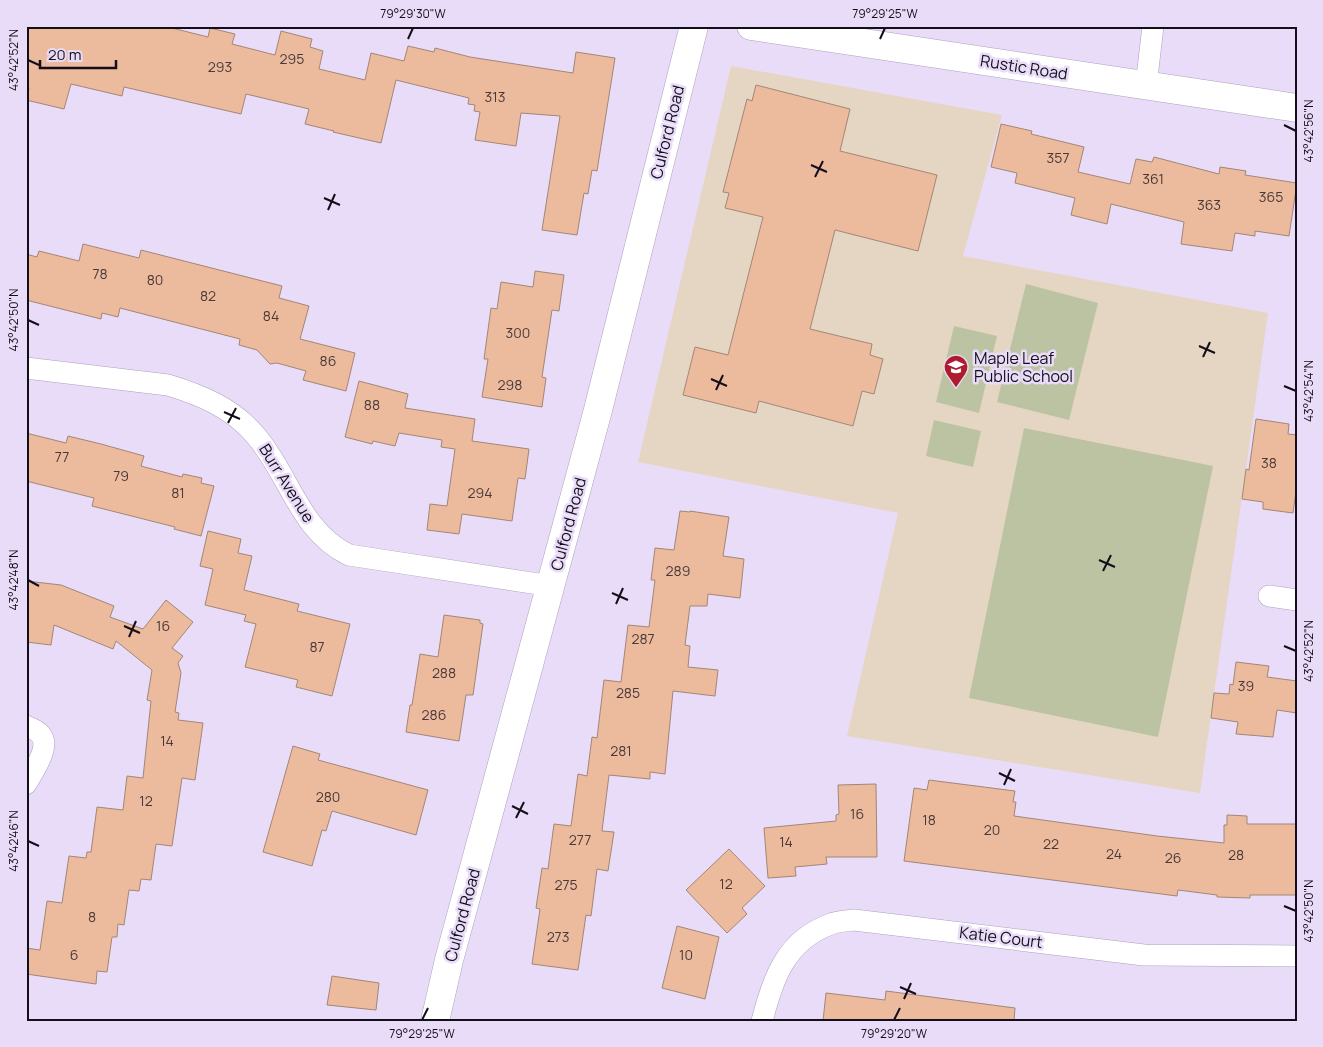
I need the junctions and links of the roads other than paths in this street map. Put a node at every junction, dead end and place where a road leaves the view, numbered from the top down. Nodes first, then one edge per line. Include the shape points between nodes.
1 (694, 26) edge
2 (751, 26) edge
3 (1152, 26) edge
4 (1146, 86) junction
5 (1297, 108) edge
6 (26, 368) edge
7 (552, 586) junction
8 (1269, 596) dead end
9 (1297, 600) edge
10 (26, 726) edge
11 (26, 784) edge
12 (1297, 956) edge
13 (435, 1021) edge
14 (762, 1021) edge

1 - 7 street, Culford Road
2 - 4 street, Rustic Road
3 - 4 street
4 - 5 street, Rustic Road
6 - 7 street, Burr Avenue via 168,385 218,404 256,435 319,534 335,549 349,555
7 - 13 street, Culford Road
8 - 9 street
10 - 11 street via 41,734 44,742 42,755
12 - 14 street, Katie Court via 1144,955 854,920 832,923 810,933 787,956 770,989

